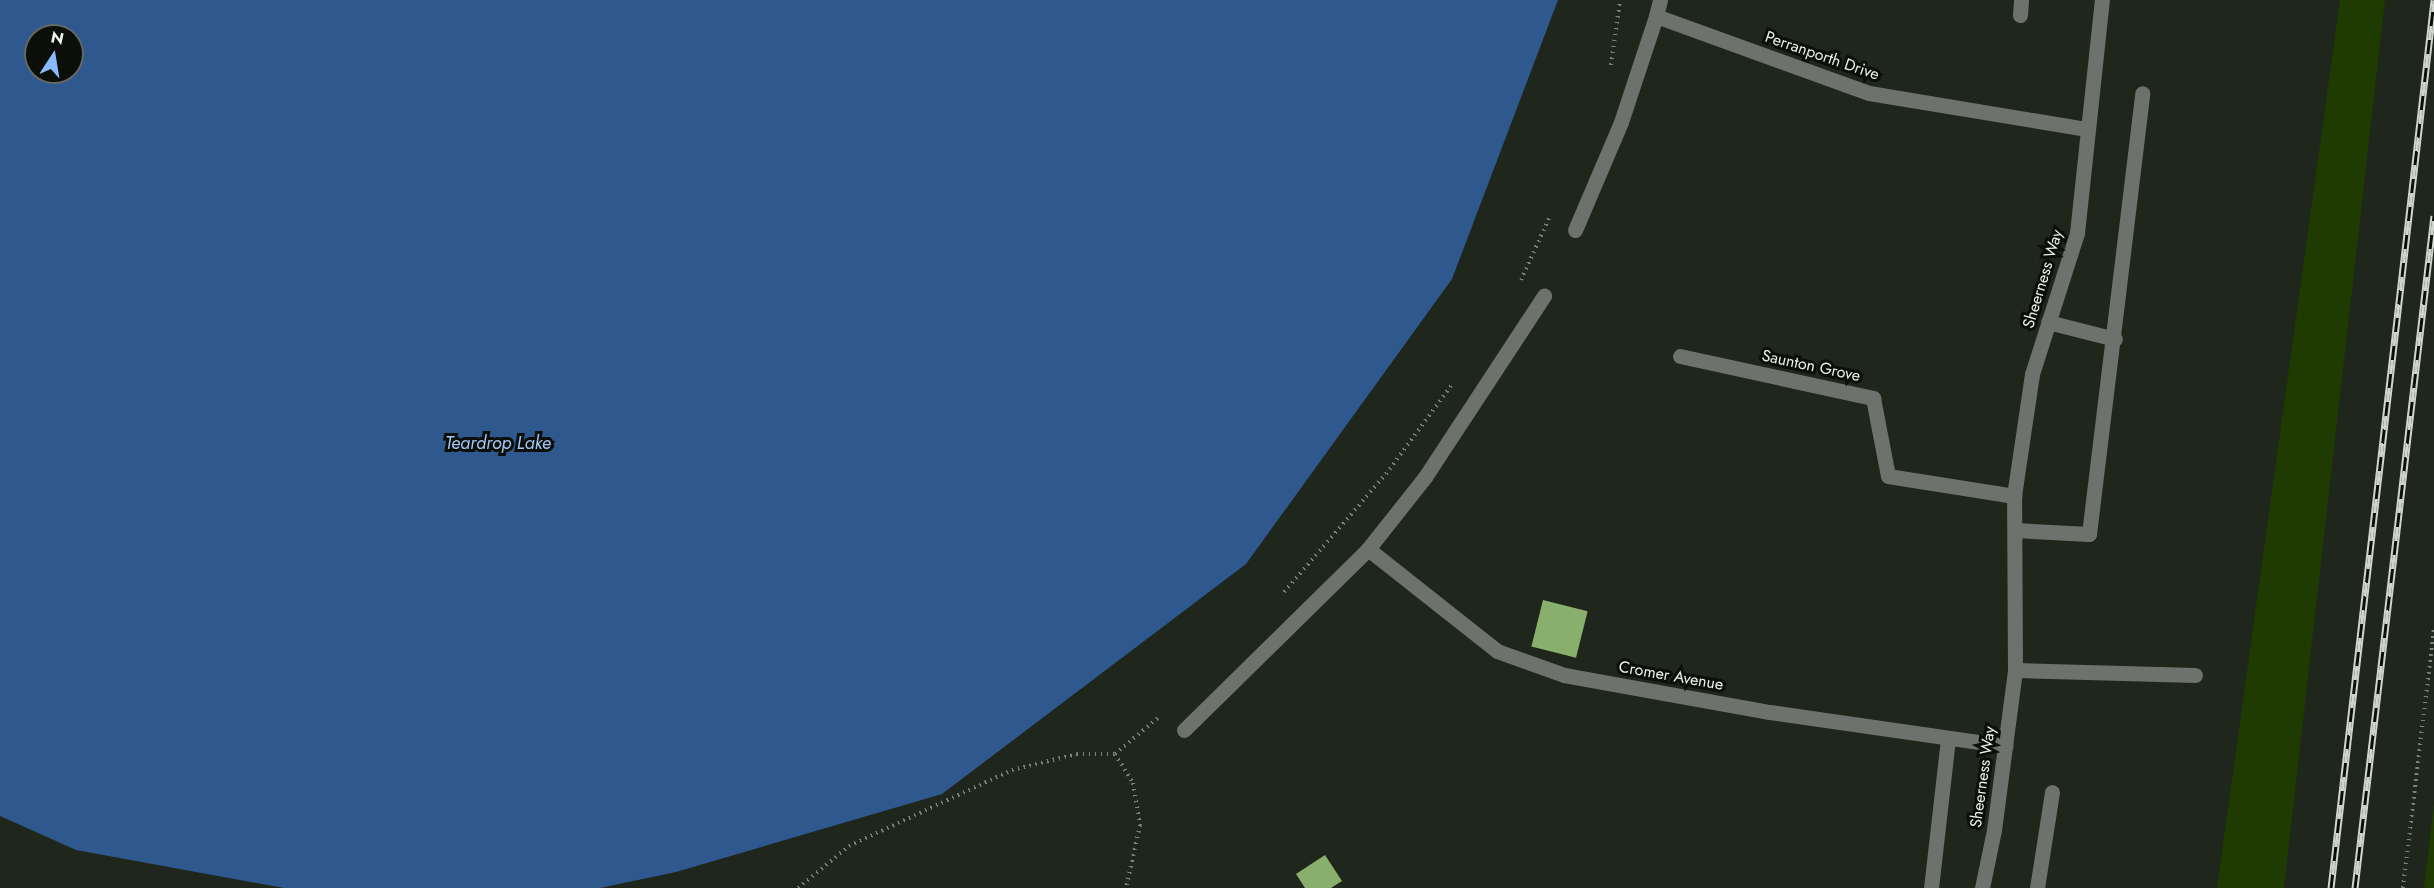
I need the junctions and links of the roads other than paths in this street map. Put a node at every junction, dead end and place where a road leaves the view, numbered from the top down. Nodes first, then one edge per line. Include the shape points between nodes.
1 (1660, 0) edge
2 (2102, 0) edge
3 (1656, 16) junction
4 (2142, 93) dead end
5 (2087, 129) junction
6 (1575, 230) dead end
7 (1544, 296) dead end
8 (2048, 322) junction
9 (2115, 339) junction
10 (1680, 356) dead end
11 (2014, 496) junction
12 (2015, 530) junction
13 (1368, 549) junction
14 (2015, 670) junction
15 (2195, 675) dead end
16 (1184, 730) dead end
17 (1948, 738) junction
18 (2006, 746) junction
19 (2052, 792) dead end
20 (1931, 888) edge
21 (1982, 888) edge
22 (2037, 888) edge

1 - 3 street
2 - 5 street, Sheerness Way
3 - 5 street, Perranporth Drive via 1869,93
3 - 6 street via 1621,122
4 - 9 street
5 - 8 street, Sheerness Way via 2077,233
7 - 13 street via 1425,477
8 - 9 street
8 - 11 street, Sheerness Way via 2032,374
9 - 12 street via 2089,534
10 - 11 street, Saunton Grove via 1873,398 1888,476
11 - 12 street, Sheerness Way
12 - 14 street, Sheerness Way
13 - 16 street
13 - 17 street, Cromer Avenue via 1497,651 1564,675 1770,712
14 - 15 street
14 - 18 street, Sheerness Way
17 - 18 street, Cromer Avenue
17 - 20 street
18 - 21 street, Sheerness Way
19 - 22 street

